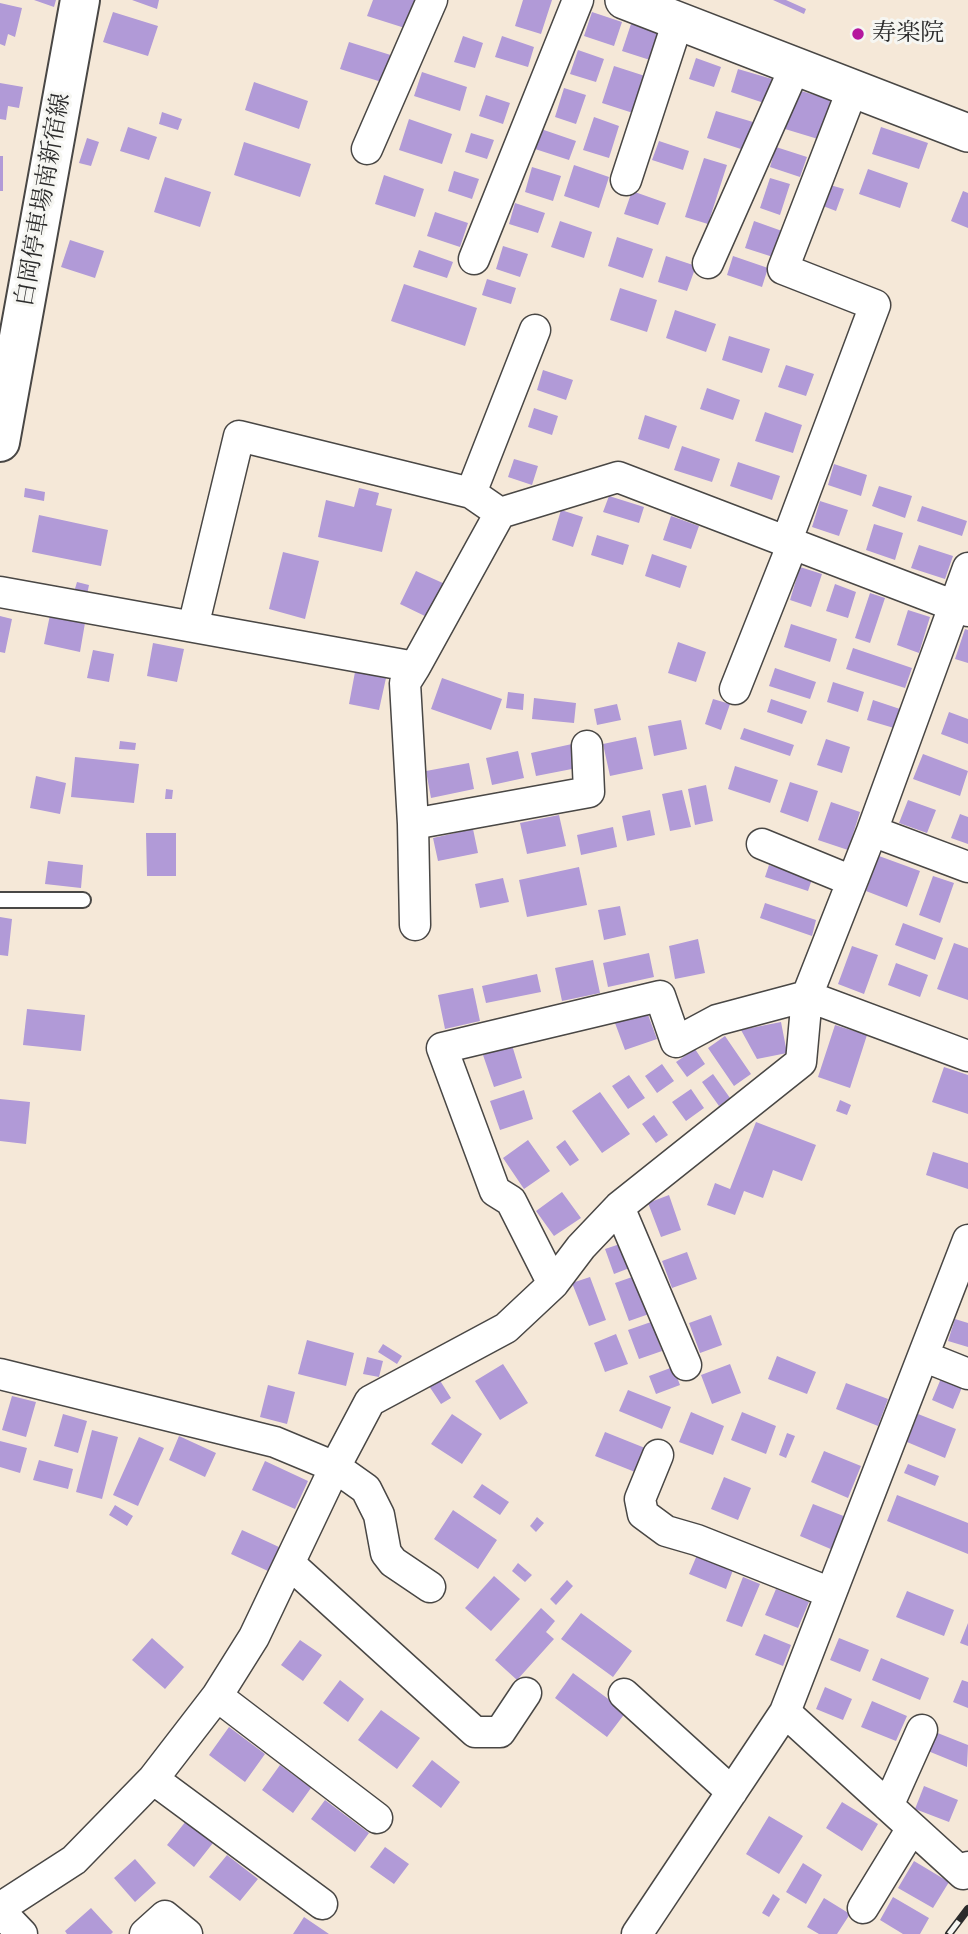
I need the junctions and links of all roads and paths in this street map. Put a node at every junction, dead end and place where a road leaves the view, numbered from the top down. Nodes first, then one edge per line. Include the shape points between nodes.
1 (79, 0) edge
2 (432, 0) edge
3 (578, 0) edge
4 (624, 0) edge
5 (678, 21) junction
6 (795, 67) junction
7 (853, 88) junction
8 (968, 133) edge
9 (368, 149) dead end
10 (626, 180) dead end
11 (474, 259) dead end
12 (708, 263) dead end
13 (535, 330) dead end
14 (1, 434) edge
15 (471, 493) junction
16 (500, 513) junction
17 (790, 542) junction
18 (968, 568) edge
19 (0, 592) edge
20 (960, 608) edge
21 (193, 627) junction
22 (415, 667) junction
23 (735, 690) dead end
24 (587, 746) dead end
25 (413, 824) junction
26 (872, 831) junction
27 (762, 844) dead end
28 (968, 867) edge
29 (852, 881) junction
30 (0, 900) edge
31 (83, 900) dead end
32 (415, 925) dead end
33 (807, 996) junction
34 (967, 1055) edge
35 (619, 1207) junction
36 (968, 1240) edge
37 (553, 1284) junction
38 (957, 1302) edge
39 (923, 1356) junction
40 (686, 1365) dead end
41 (0, 1374) edge
42 (968, 1374) edge
43 (658, 1455) dead end
44 (335, 1467) junction
45 (290, 1564) junction
46 (429, 1587) dead end
47 (831, 1593) junction
48 (526, 1693) dead end
49 (624, 1694) dead end
50 (217, 1696) junction
51 (785, 1712) junction
52 (922, 1730) dead end
53 (153, 1779) junction
54 (732, 1792) junction
55 (888, 1806) junction
56 (377, 1818) dead end
57 (912, 1828) junction
58 (968, 1867) edge
59 (322, 1905) dead end
60 (863, 1908) dead end
61 (0, 1910) edge
62 (22, 1934) edge
63 (145, 1934) edge
64 (187, 1934) edge
65 (637, 1934) edge

1 - 14 main road, 白岡停車場南新宿線
2 - 9 street
3 - 11 street
4 - 5 street
5 - 6 street
5 - 10 street
6 - 7 street
6 - 12 street
7 - 8 street
7 - 17 street via 783,269 875,305
13 - 15 street
15 - 16 street
15 - 21 street via 239,436
16 - 17 street via 618,477
16 - 22 street
17 - 20 street
17 - 23 street
18 - 20 street
19 - 21 street
20 - 26 street
21 - 22 street
22 - 25 street via 405,683
24 - 25 street via 589,792
25 - 32 street
26 - 28 street
26 - 29 street
27 - 29 street
29 - 33 street
30 - 31 lane
33 - 34 street
33 - 35 street via 801,1062
33 - 37 street via 717,1020 676,1042 660,996 442,1048 495,1191 512,1201
35 - 37 street
35 - 40 street
36 - 38 street
37 - 44 street via 506,1328 370,1401
38 - 39 street
39 - 42 street
39 - 47 street
41 - 44 street via 275,1442
43 - 47 street via 640,1499 643,1514 666,1531
44 - 45 street
44 - 46 street via 366,1489 393,1562
45 - 48 street via 475,1732 500,1732
45 - 50 street via 254,1637
47 - 51 street
49 - 54 street
50 - 53 street
50 - 56 street
51 - 54 street
51 - 55 street
52 - 55 street
53 - 59 street
53 - 61 street via 74,1860
54 - 65 street
55 - 57 street
57 - 58 street via 963,1874
57 - 60 street
61 - 62 street
63 - 64 street via 165,1916

